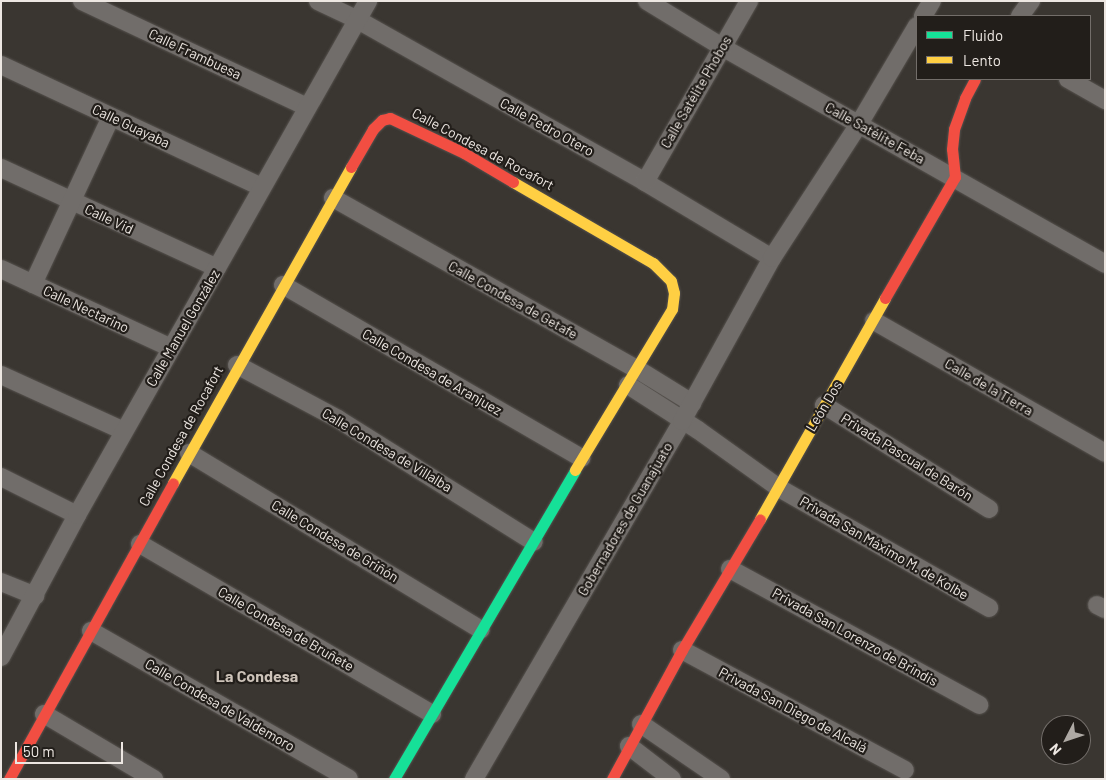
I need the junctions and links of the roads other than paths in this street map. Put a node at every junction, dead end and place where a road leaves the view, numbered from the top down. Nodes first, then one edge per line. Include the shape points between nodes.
1 (82, 1) edge
2 (318, 1) edge
3 (368, 1) edge
4 (647, 1) edge
5 (749, 1) edge
6 (932, 1) edge
7 (1031, 1) edge
8 (924, 15) edge
9 (1021, 15) edge
10 (358, 20) junction
11 (916, 28) edge
12 (722, 47) junction
13 (1, 65) edge
14 (974, 80) edge
15 (1070, 80) edge
16 (1105, 100) edge
17 (307, 107) junction
18 (111, 117) junction
19 (859, 124) junction
20 (1, 168) edge
21 (955, 177) junction
22 (645, 182) junction
23 (261, 187) junction
24 (333, 198) junction
25 (71, 202) junction
26 (772, 258) junction
27 (1105, 264) edge
28 (217, 268) junction
29 (1, 269) edge
30 (33, 284) junction
31 (283, 285) junction
32 (874, 321) junction
33 (171, 348) junction
34 (238, 365) junction
35 (1, 375) edge
36 (632, 377) junction
37 (692, 403) junction
38 (824, 405) junction
39 (682, 421) junction
40 (124, 431) junction
41 (1104, 451) edge
42 (189, 453) junction
43 (582, 458) junction
44 (1, 477) edge
45 (779, 488) junction
46 (989, 509) dead end
47 (77, 515) junction
48 (534, 542) junction
49 (140, 544) junction
50 (730, 569) junction
51 (1, 582) edge
52 (35, 596) junction
53 (989, 608) dead end
54 (481, 630) junction
55 (91, 631) junction
56 (682, 650) junction
57 (1, 657) edge
58 (979, 704) dead end
59 (44, 714) junction
60 (432, 714) junction
61 (641, 724) junction
62 (629, 746) junction
63 (905, 770) dead end
64 (9, 779) edge
65 (154, 779) edge
66 (350, 779) edge
67 (394, 779) edge
68 (474, 779) edge
69 (612, 779) edge
70 (672, 779) edge
71 (721, 779) edge

1 - 17 street, Calle Frambuesa
2 - 10 street, Calle Pedro Otero
3 - 10 street, Calle Manuel González
4 - 12 street, Calle Satélite Feba
5 - 12 street, Calle Satélite Phobos
6 - 8 street
7 - 9 street
10 - 17 street, Calle Manuel González
10 - 22 street, Calle Pedro Otero
11 - 19 street, Gobernadores de Guanajuato
12 - 19 street, Calle Satélite Feba
12 - 22 street, Calle Satélite Phobos
13 - 18 street, Calle Guayaba
14 - 21 street via 954,129
15 - 16 street
17 - 23 street, Calle Manuel González
18 - 23 street, Calle Guayaba
18 - 25 street
19 - 21 street, Calle Satélite Feba
19 - 26 street, Gobernadores de Guanajuato
20 - 25 street, Calle Vid
21 - 27 street, Calle Satélite Feba
21 - 32 street, León Dos
22 - 26 street, Calle Pedro Otero
23 - 28 street, Calle Manuel González
24 - 31 street, Calle Condesa de Rocafort
24 - 36 street, Calle Condesa de Getafe
24 - 36 street, Calle Condesa de Rocafort via 373,129 382,120 390,118 464,152 629,248 663,271 671,281 674,293 672,309
25 - 28 street, Calle Vid
25 - 30 street
26 - 37 street, Gobernadores de Guanajuato
28 - 33 street, Calle Manuel González
29 - 30 street, Calle Nectarino
30 - 33 street, Calle Nectarino
31 - 34 street, Calle Condesa de Rocafort
31 - 43 street, Calle Condesa de Aranjuez
32 - 38 street, León Dos
32 - 41 street, Calle de la Tierra
33 - 40 street, Calle Manuel González
34 - 42 street, Calle Condesa de Rocafort
34 - 48 street, Calle Condesa de Villalba via 338,419
35 - 40 street
36 - 37 street, Calle Condesa de Getafe
36 - 39 street, Calle Condesa de Getafe
36 - 43 street, Calle Condesa de Rocafort
37 - 39 street, Gobernadores de Guanajuato
38 - 45 street, León Dos
38 - 46 street, Privada Pascual de Barón
39 - 45 street, Privada San Máximo M. de Kolbe
39 - 68 street, Gobernadores de Guanajuato
40 - 47 street, Calle Manuel González
42 - 49 street, Calle Condesa de Rocafort
42 - 54 street, Calle Condesa de Griñón
43 - 48 street, Calle Condesa de Rocafort
44 - 47 street
45 - 50 street, León Dos
45 - 53 street, Privada San Máximo M. de Kolbe
47 - 52 street, Calle Manuel González
48 - 54 street, Calle Condesa de Rocafort
49 - 55 street, Calle Condesa de Rocafort
49 - 60 street, Calle Condesa de Bruñete
50 - 56 street, León Dos
50 - 58 street, Privada San Lorenzo de Brindis
51 - 52 street
52 - 57 street, Calle Manuel González
54 - 60 street, Calle Condesa de Rocafort
55 - 59 street, Calle Condesa de Rocafort
55 - 66 street, Calle Condesa de Valdemoro
56 - 61 street, León Dos
56 - 63 street, Privada San Diego de Alcalá
59 - 64 street, Calle Condesa de Rocafort
59 - 65 street
60 - 67 street, Calle Condesa de Rocafort
61 - 62 street, León Dos
61 - 71 street
62 - 69 street, León Dos
62 - 70 street

